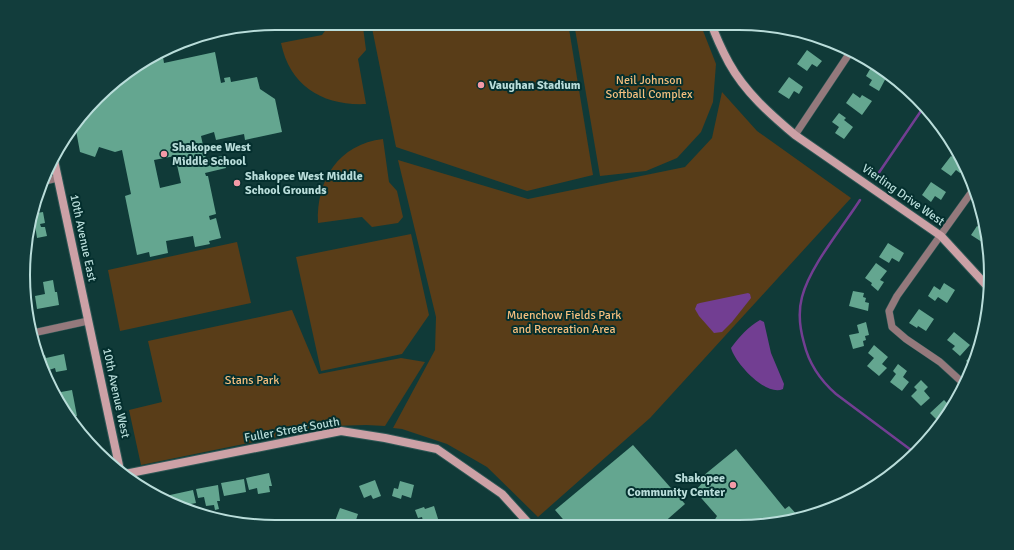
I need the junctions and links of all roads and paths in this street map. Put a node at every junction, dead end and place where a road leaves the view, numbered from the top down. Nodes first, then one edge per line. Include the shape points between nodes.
1 (714, 30) edge
2 (848, 56) edge
3 (795, 136) junction
4 (55, 166) edge
5 (58, 178) junction
6 (49, 180) edge
7 (970, 194) edge
8 (941, 236) junction
9 (984, 282) edge
10 (88, 321) junction
11 (37, 331) edge
12 (960, 380) edge
13 (119, 463) edge
14 (131, 473) edge
15 (526, 520) edge

1 - 3 street, Vierling Drive West via 729,63 741,81 756,100
2 - 3 street
3 - 8 street, Vierling Drive West
4 - 5 street, 10th Avenue East
5 - 6 street
5 - 10 street, 10th Avenue East
7 - 8 street
8 - 9 street, Vierling Drive West
8 - 12 street via 889,311 892,326
10 - 11 street
10 - 13 street, 10th Avenue West
14 - 15 street, Fuller Street South via 341,431 437,449 502,494

